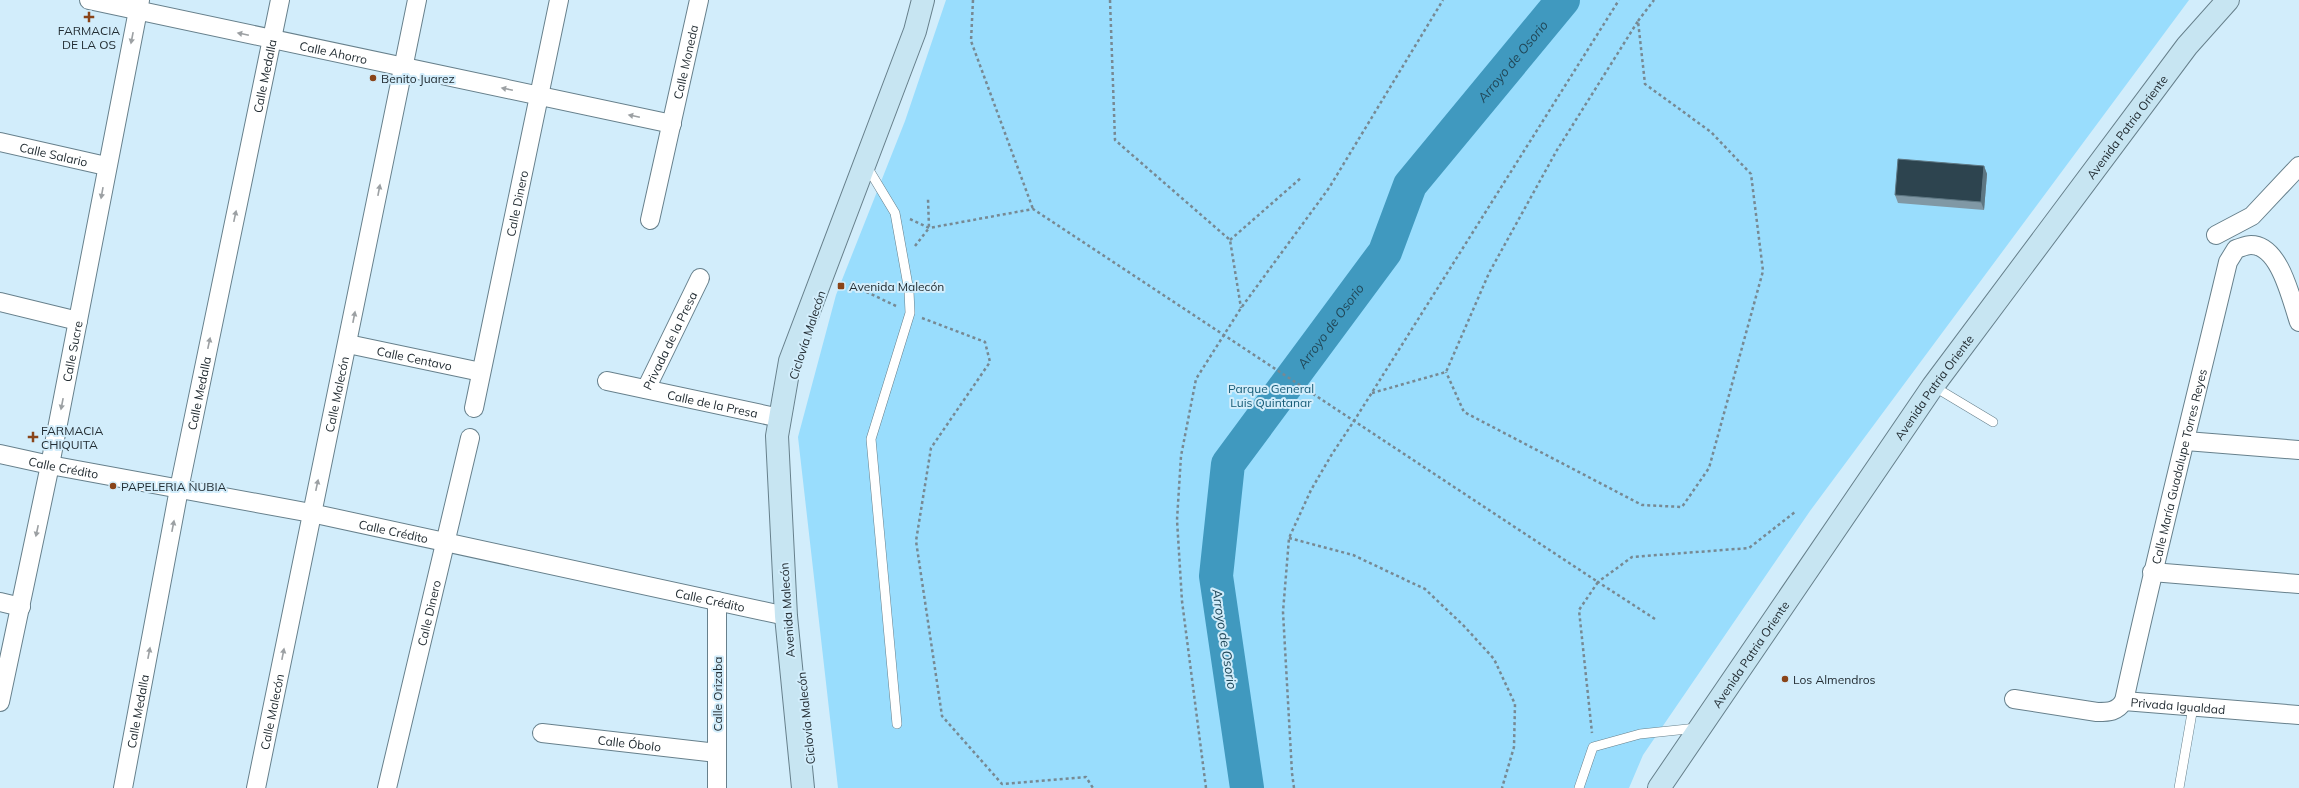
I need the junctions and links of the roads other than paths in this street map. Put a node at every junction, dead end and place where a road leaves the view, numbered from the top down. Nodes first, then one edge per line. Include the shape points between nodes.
1 (89, 0) edge
2 (280, 0) edge
3 (417, 0) edge
4 (559, 0) edge
5 (699, 0) edge
6 (923, 0) edge
7 (2228, 0) edge
8 (139, 5) edge
9 (271, 40) junction
10 (404, 68) junction
11 (539, 96) junction
12 (672, 124) junction
13 (0, 142) edge
14 (864, 162) junction
15 (106, 166) junction
16 (2299, 166) edge
17 (650, 220) dead end
18 (2216, 235) dead end
19 (700, 278) dead end
20 (0, 302) edge
21 (78, 321) junction
22 (2299, 322) edge
23 (348, 344) junction
24 (481, 372) junction
25 (607, 381) dead end
26 (1933, 386) junction
27 (646, 389) junction
28 (474, 408) dead end
29 (780, 418) junction
30 (1993, 422) dead end
31 (470, 438) dead end
32 (2186, 441) junction
33 (2299, 450) edge
34 (0, 454) edge
35 (50, 465) junction
36 (180, 489) junction
37 (311, 513) junction
38 (446, 543) junction
39 (2152, 572) junction
40 (2299, 584) edge
41 (717, 601) junction
42 (0, 602) edge
43 (21, 607) junction
44 (786, 616) junction
45 (2014, 699) dead end
46 (2124, 701) junction
47 (0, 702) edge
48 (2193, 707) junction
49 (2299, 714) edge
50 (897, 724) dead end
51 (1700, 728) junction
52 (542, 733) dead end
53 (717, 753) junction
54 (123, 788) edge
55 (256, 788) edge
56 (387, 788) edge
57 (717, 788) edge
58 (803, 788) edge
59 (1579, 788) edge
60 (1659, 788) edge
61 (2179, 788) edge

1 - 8 street, Calle Ahorro
2 - 9 street, Calle Medalla
3 - 10 street, Calle Malecón
4 - 11 street, Calle Dinero
5 - 12 street, Calle Moneda
6 - 14 street, Avenida Malecón via 915,31
7 - 26 street, Avenida Patria Oriente via 2187,46
9 -> 8 street, Calle Ahorro
8 -> 15 street, Calle Sucre
9 - 10 street, Calle Ahorro
36 -> 9 street, Calle Medalla
11 -> 10 street, Calle Ahorro
23 -> 10 street, Calle Malecón
12 -> 11 street, Calle Ahorro
11 - 24 street, Calle Dinero
12 - 17 street, Calle Moneda
13 - 15 street, Calle Salario
14 - 29 street, Avenida Malecón via 790,361
14 - 50 lane via 895,213 910,291 910,313 871,439
15 -> 21 street, Calle Sucre
16 - 18 street via 2252,216
19 - 27 street, Privada de la Presa
20 - 21 street
21 -> 35 street, Calle Sucre
22 - 32 street, Calle María Guadalupe Torres Reyes via 2278,264 2267,250 2251,245 2236,249 2228,262
23 - 24 street, Calle Centavo
37 -> 23 street, Calle Malecón
24 - 28 street, Calle Dinero
25 - 27 street, Privada de la Presa
26 - 30 lane
26 - 51 street, Avenida Patria Oriente
27 - 29 street, Calle de la Presa
29 - 44 street, Avenida Malecón via 777,436
31 - 38 street, Calle Dinero
32 - 33 street
32 - 39 street, Calle María Guadalupe Torres Reyes
34 - 35 street, Calle Crédito
35 - 36 street, Calle Crédito
35 -> 43 street, Calle Sucre
36 - 37 street, Calle Crédito
54 -> 36 street, Calle Medalla
37 - 38 street, Calle Crédito
55 -> 37 street, Calle Malecón
38 - 41 street, Calle Crédito
38 - 56 street, Calle Dinero
39 - 40 street
39 - 46 street, Calle María Guadalupe Torres Reyes
41 - 44 street, Calle Crédito
41 - 53 street, Calle Orizaba
42 - 43 street
43 - 47 street, Calle Sucre
44 - 58 street, Avenida Malecón
45 - 46 street, Privada Igualdad via 2111,712
46 - 48 street, Privada Igualdad
48 - 49 street, Privada Igualdad
48 - 61 lane
51 - 59 lane via 1640,734 1594,747
51 - 60 street, Avenida Patria Oriente
52 - 53 street, Calle Óbolo
53 - 57 street, Calle Orizaba

